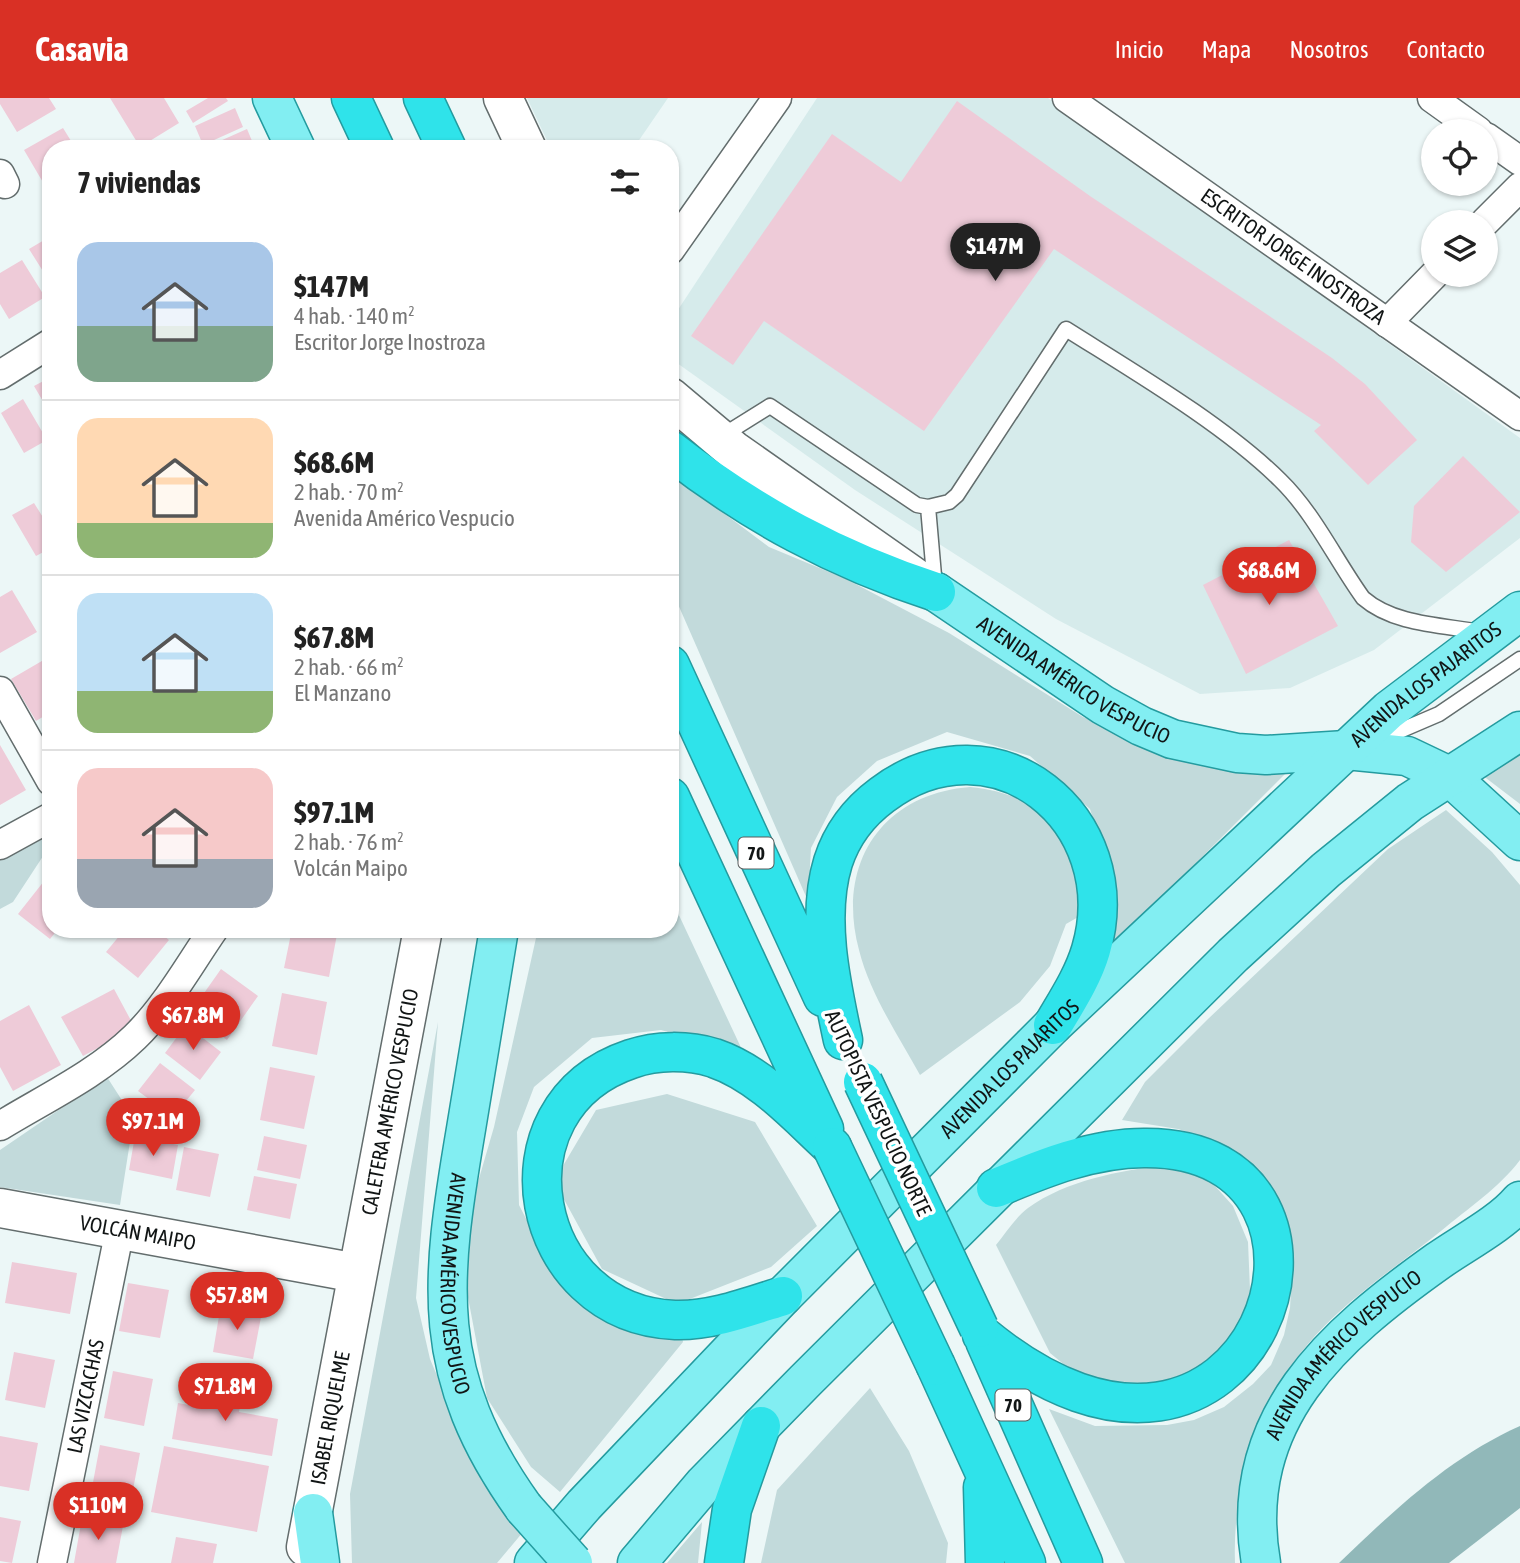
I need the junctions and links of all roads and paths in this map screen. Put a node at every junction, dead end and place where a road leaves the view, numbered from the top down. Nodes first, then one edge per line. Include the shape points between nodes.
1 (272, 98) edge
2 (351, 98) edge
3 (423, 98) edge
4 (503, 98) edge
5 (777, 98) edge
6 (1067, 98) edge
7 (1432, 98) edge
8 (1461, 119) edge
9 (292, 140) edge
10 (371, 140) edge
11 (443, 140) edge
12 (523, 140) edge
13 (1498, 145) edge
14 (1520, 161) edge
15 (1520, 187) edge
16 (1497, 210) edge
17 (679, 237) edge
18 (1422, 287) edge
19 (1387, 323) junction
20 (42, 348) edge
21 (0, 375) edge
22 (679, 405) edge
23 (1520, 416) edge
24 (717, 438) junction
25 (679, 457) edge
26 (928, 507) junction
27 (936, 592) junction
28 (1520, 611) edge
29 (1489, 633) junction
30 (1520, 659) edge
31 (679, 685) edge
32 (0, 691) edge
33 (1520, 731) edge
34 (1346, 750) junction
35 (42, 765) edge
36 (1449, 776) junction
37 (679, 817) edge
38 (42, 822) edge
39 (1520, 841) edge
40 (0, 845) edge
41 (208, 938) edge
42 (421, 938) edge
43 (498, 938) edge
44 (1053, 1026) junction
45 (843, 1040) junction
46 (0, 1126) edge
47 (817, 1126) junction
48 (996, 1188) junction
49 (1519, 1204) edge
50 (0, 1208) edge
51 (120, 1229) junction
52 (357, 1273) junction
53 (783, 1296) junction
54 (980, 1331) junction
55 (761, 1426) junction
56 (979, 1457) junction
57 (313, 1513) junction
58 (52, 1563) edge
59 (303, 1563) edge
60 (320, 1563) edge
61 (534, 1563) edge
62 (573, 1563) edge
63 (636, 1563) edge
64 (724, 1563) edge
65 (985, 1563) edge
66 (1026, 1563) edge
67 (1083, 1563) edge
68 (1261, 1563) edge

1 - 9 main road
2 - 10 highway
3 - 11 highway
4 - 12 street
5 - 17 street
6 - 19 street, ESCRITOR JORGE INOSTROZA
7 - 8 street
13 - 14 street
15 - 16 street
18 - 19 street
19 - 23 street, ESCRITOR JORGE INOSTROZA
20 - 21 street
22 - 24 street, AVENIDA AMÉRICO VESPUCIO
24 - 26 lane via 770,406 917,505
24 - 27 street, AVENIDA AMÉRICO VESPUCIO
25 - 27 highway via 745,505 810,542
26 - 27 lane
26 - 29 lane via 957,495 1066,329 1198,416 1282,481 1373,606 1402,618
27 - 34 main road, AVENIDA AMÉRICO VESPUCIO via 1103,705 1172,739 1266,755
28 - 29 main road, AVENIDA LOS PAJARITOS
29 - 34 main road, AVENIDA LOS PAJARITOS via 1399,701
30 - 34 lane via 1439,714
31 - 45 highway, AUTOPISTA VESPUCIO NORTE / 70
32 - 35 street
33 - 36 main road
34 - 36 main road, AVENIDA AMÉRICO VESPUCIO via 1407,756
34 - 44 main road, AVENIDA LOS PAJARITOS
36 - 39 main road, AVENIDA AMÉRICO VESPUCIO
36 - 48 main road via 1368,836 1279,912
37 - 47 highway, 70
38 - 40 street
41 - 46 street via 134,1038
42 - 52 street, CALETERA AMÉRICO VESPUCIO
43 - 62 main road, AVENIDA AMÉRICO VESPUCIO, bridge via 446,1254 450,1338 469,1412 493,1464 524,1508
44 - 45 highway via 1085,966 1095,932 1098,893 1090,852 1068,813 1032,783 986,768 948,767 888,790 858,817 839,845 829,879 827,933
44 - 53 main road, AVENIDA LOS PAJARITOS
45 - 54 highway, AUTOPISTA VESPUCIO NORTE / 70, bridge
47 - 53 highway via 748,1075 715,1059 676,1052 639,1056 605,1070 566,1105 549,1137 541,1175 547,1222 564,1259 590,1288 621,1307 654,1318 700,1319
47 - 56 highway, 70, bridge
48 - 54 highway via 1051,1166 1114,1150 1160,1149 1198,1157 1227,1172 1254,1200 1272,1242 1274,1285 1260,1334 1234,1372 1203,1394 1160,1408 1111,1407 1069,1394 1025,1370
48 - 55 main road
49 - 68 main road, AVENIDA AMÉRICO VESPUCIO via 1371,1310 1310,1371 1280,1422 1266,1462 1258,1524
50 - 51 street, VOLCÁN MAIPO
51 - 52 street, VOLCÁN MAIPO
51 - 58 street, LAS VIZCACHAS
52 - 57 street, ISABEL RIQUELME
53 - 61 main road, AVENIDA LOS PAJARITOS
54 - 67 highway, AUTOPISTA VESPUCIO NORTE / 70
55 - 63 main road
55 - 64 highway via 732,1509
56 - 65 highway
56 - 66 highway, 70
57 - 59 street, ISABEL RIQUELME
57 - 60 main road

